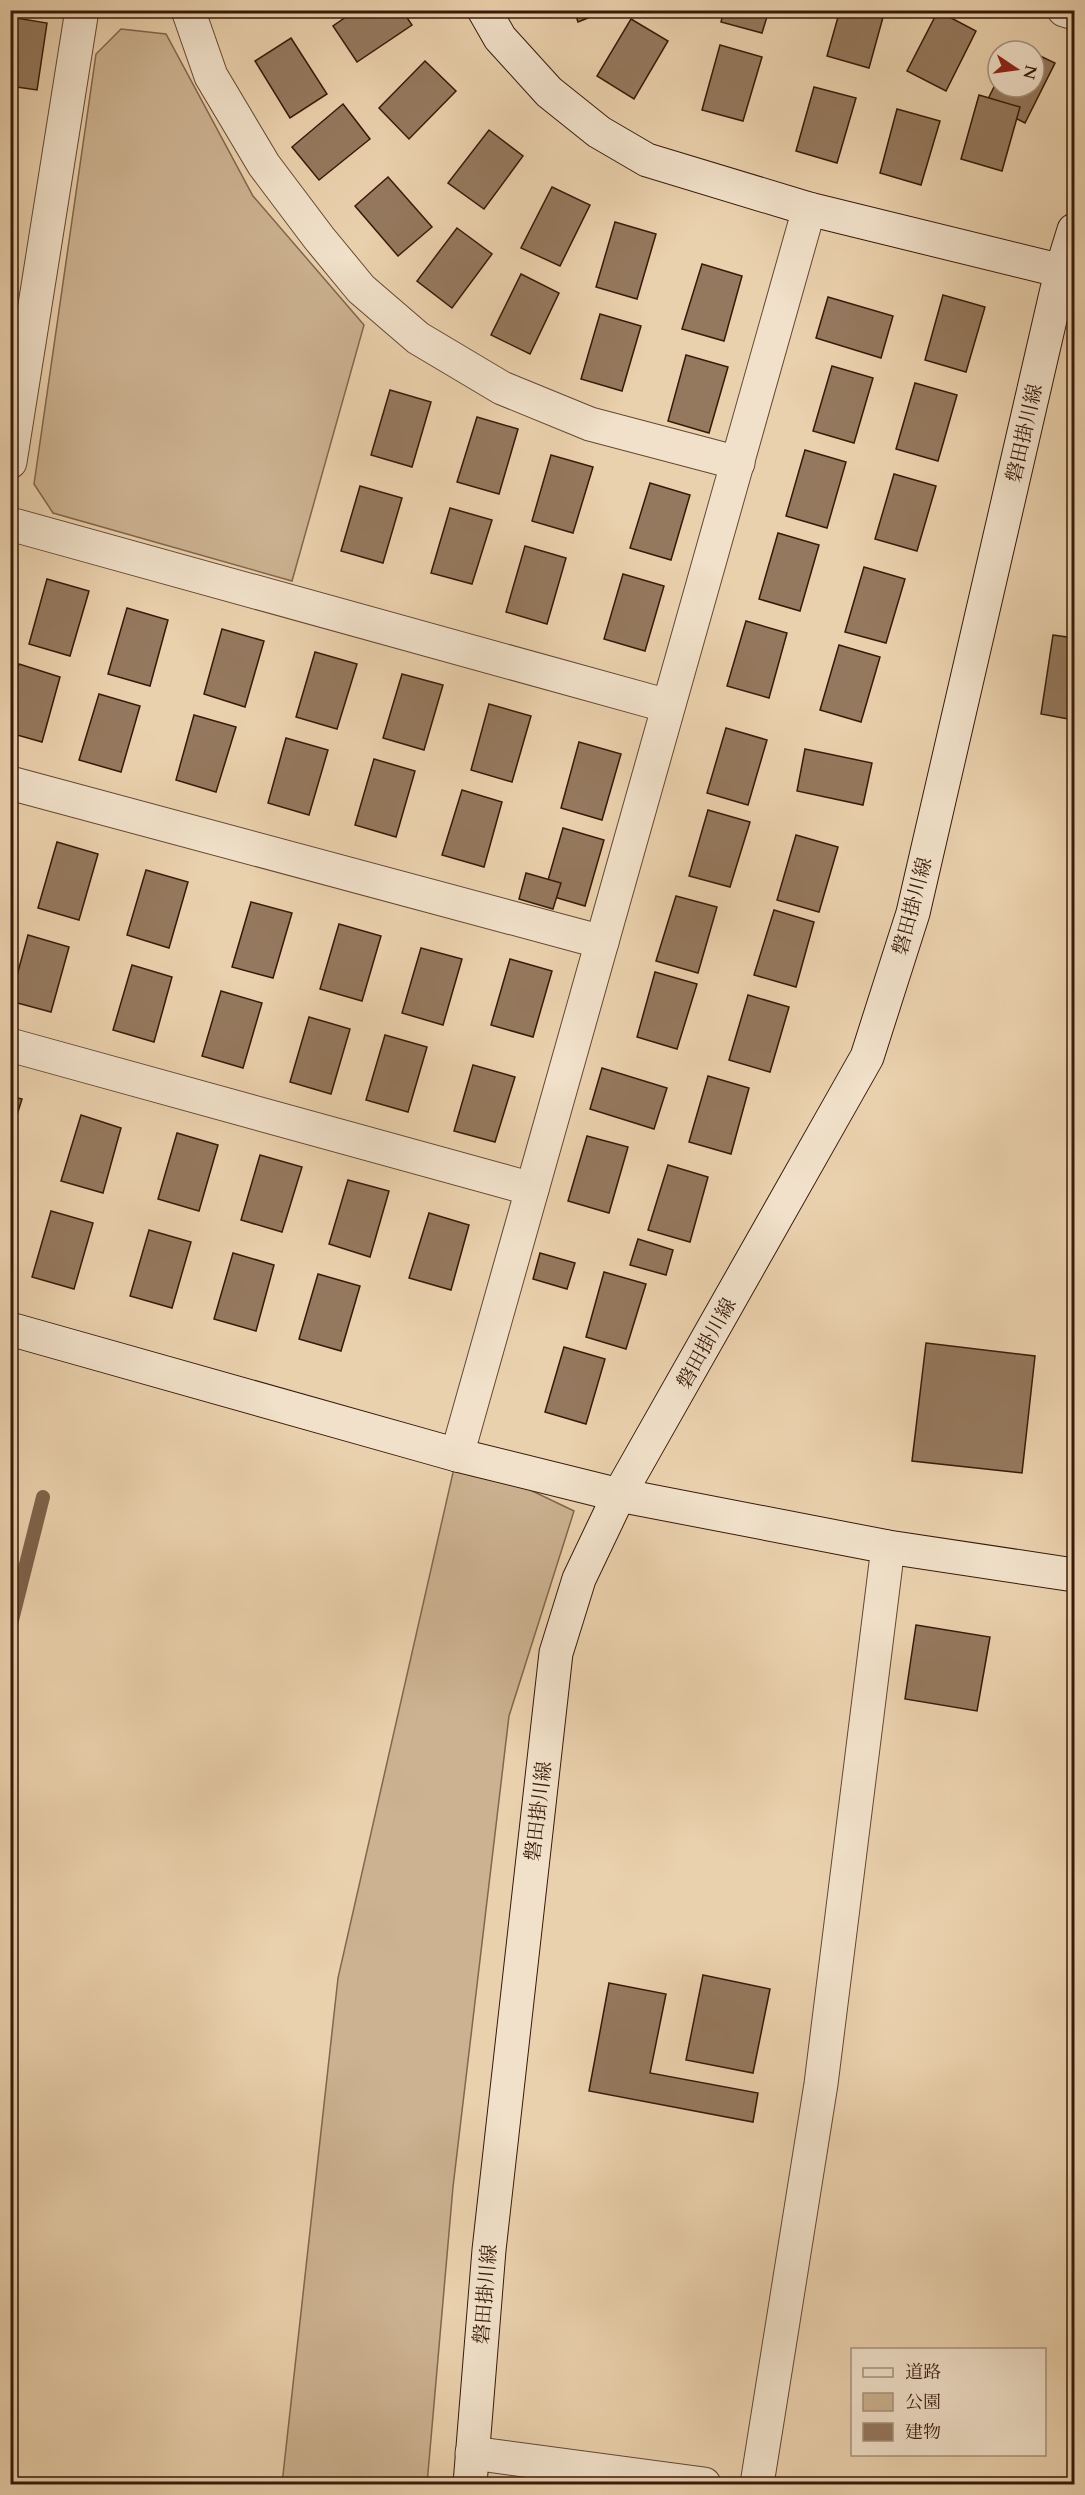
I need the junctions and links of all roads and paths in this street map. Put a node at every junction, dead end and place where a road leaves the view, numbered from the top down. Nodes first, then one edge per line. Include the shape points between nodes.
1 (82, 10) edge
2 (188, 10) edge
3 (484, 10) edge
4 (1064, 10) edge
5 (1074, 13) edge
6 (808, 209) junction
7 (1074, 230) edge
8 (1068, 273) edge
9 (10, 462) edge
10 (738, 463) junction
11 (10, 524) edge
12 (668, 706) junction
13 (10, 783) edge
14 (602, 942) junction
15 (10, 1045) edge
16 (532, 1189) junction
17 (10, 1329) edge
18 (457, 1455) junction
19 (619, 1495) junction
20 (888, 1547) junction
21 (1074, 1575) edge
22 (471, 2469) edge
23 (704, 2484) edge
24 (757, 2484) edge

1 - 9 street
2 - 10 street via 212,76 264,165 361,288 418,338 502,388 590,424
3 - 6 street via 500,38 549,92 599,132 647,160
4 - 5 street
6 - 8 street
6 - 10 street
7 - 8 street, 磐田掛川線
8 - 19 street, 磐田掛川線 via 913,913 867,1057
10 - 12 street
11 - 12 street
12 - 14 street
13 - 14 street
14 - 16 street
15 - 16 street
16 - 18 street
17 - 18 street
18 - 19 street
19 - 20 street
19 - 22 street, 磐田掛川線 via 579,1579 556,1653 489,2250
20 - 21 street
20 - 24 street via 821,2084
22 - 23 street

